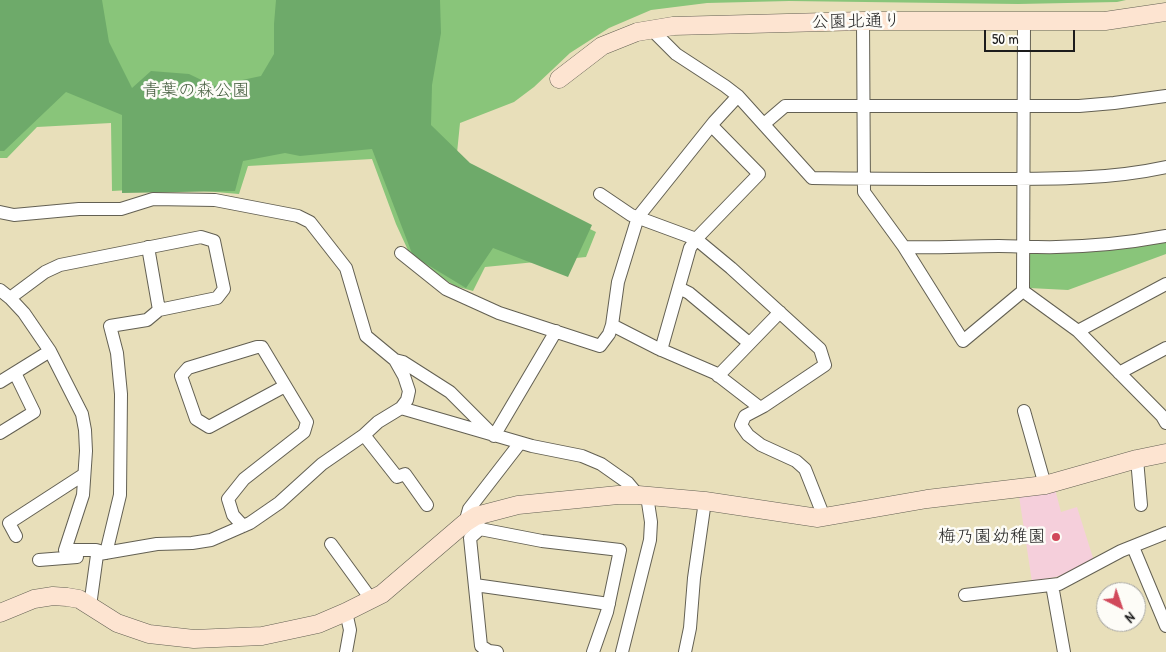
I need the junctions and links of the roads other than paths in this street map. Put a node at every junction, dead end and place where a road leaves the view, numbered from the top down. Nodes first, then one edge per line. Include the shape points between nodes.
1 (1166, 12) edge
2 (1024, 20) junction
3 (863, 21) junction
4 (652, 30) junction
5 (559, 79) dead end
6 (738, 96) junction
7 (1166, 96) edge
8 (863, 105) junction
9 (1023, 105) junction
10 (764, 124) junction
11 (712, 126) junction
12 (1166, 167) edge
13 (864, 179) junction
14 (1024, 179) junction
15 (600, 194) dead end
16 (0, 212) edge
17 (638, 217) junction
18 (1166, 236) edge
19 (696, 239) junction
20 (148, 247) junction
21 (904, 247) junction
22 (1024, 247) junction
23 (401, 253) dead end
24 (1166, 284) edge
25 (679, 288) junction
26 (1023, 291) junction
27 (5, 294) edge
28 (159, 310) junction
29 (780, 312) junction
30 (612, 325) junction
31 (556, 331) junction
32 (1078, 331) junction
33 (749, 343) junction
34 (1166, 348) edge
35 (662, 350) junction
36 (50, 351) junction
37 (395, 360) junction
38 (15, 373) junction
39 (1119, 373) junction
40 (718, 376) junction
41 (0, 382) edge
42 (285, 386) junction
43 (759, 407) junction
44 (402, 408) junction
45 (1024, 411) dead end
46 (1165, 417) edge
47 (0, 433) edge
48 (364, 435) junction
49 (494, 436) junction
50 (520, 443) junction
51 (1166, 453) edge
52 (1137, 459) junction
53 (83, 475) junction
54 (1045, 485) junction
55 (643, 495) junction
56 (705, 501) junction
57 (428, 504) dead end
58 (1141, 505) dead end
59 (824, 517) junction
60 (474, 523) junction
61 (3, 524) edge
62 (243, 526) junction
63 (1166, 533) edge
64 (16, 536) dead end
65 (331, 544) dead end
66 (1133, 547) junction
67 (102, 554) junction
68 (39, 560) dead end
69 (1052, 585) junction
70 (475, 586) junction
71 (965, 595) dead end
72 (371, 599) junction
73 (608, 604) junction
74 (90, 606) junction
75 (346, 612) junction
76 (0, 614) edge
77 (1166, 626) edge
78 (346, 652) edge
79 (491, 652) edge
80 (593, 652) edge
81 (622, 652) edge
82 (684, 652) edge
83 (1064, 652) edge

1 - 2 street, 公園北通り via 1105,21
2 - 3 street, 公園北通り
2 - 9 street
3 - 4 street, 公園北通り via 719,24
3 - 8 street
4 - 5 street, 公園北通り via 637,32 602,46
4 - 6 street via 676,54
6 - 10 street
6 - 11 street
7 - 9 street via 1114,104
8 - 9 street
8 - 10 street via 785,106
8 - 13 street
9 - 14 street
10 - 13 street via 812,178
11 - 17 street
11 - 19 street via 759,174
12 - 14 street
13 - 14 street
13 - 21 street via 864,192
14 - 22 street
15 - 17 street
16 - 37 street via 121,209 153,200 215,200 298,216 310,222 346,268 366,336
17 - 19 street
17 - 30 street via 618,282
18 - 22 street via 1124,243
19 - 25 street via 690,248
19 - 29 street
20 - 27 street via 60,265
20 - 28 street
20 - 28 street via 201,237 214,241 224,289 217,298
21 - 22 street
21 - 26 street via 963,342
22 - 26 street
23 - 31 street via 446,290
24 - 32 street
25 - 33 street
25 - 35 street
26 - 32 street
27 - 36 street via 24,313
28 - 67 street via 147,320 110,326 117,353 121,394 120,495
29 - 33 street
29 - 43 street via 820,348 825,365
30 - 31 street via 600,346
30 - 35 street
31 - 49 street
32 - 39 street
33 - 40 street
34 - 39 street
35 - 40 street
36 - 38 street
36 - 53 street via 82,414 86,451
37 - 44 street via 409,391
37 - 49 street via 450,392
38 - 41 street
38 - 47 street via 34,412
39 - 46 street
40 - 43 street
42 - 42 street via 262,347 188,368 181,376 196,419 210,427
42 - 62 street via 307,422 304,432 244,479 228,499 233,515
43 - 59 street via 745,416 741,426 761,444 805,468
44 - 48 street
44 - 49 street
45 - 54 street
48 - 57 street via 397,478 404,474
48 - 62 street via 322,464 279,503
49 - 50 street
50 - 55 street via 582,456 601,464
50 - 60 street via 469,509
51 - 52 street
52 - 54 street
52 - 58 street
53 - 61 street
53 - 67 street via 83,495 65,550 96,550
54 - 59 street via 927,499
55 - 56 street
55 - 60 street via 518,505
55 - 81 street via 651,522 650,540
56 - 59 street
56 - 82 street via 690,628
60 - 70 street via 470,538
60 - 72 street via 382,594
60 - 73 street via 542,541 620,550
61 - 64 street
62 - 67 street via 211,540 157,544
63 - 66 street
65 - 72 street
66 - 69 street
66 - 77 street
67 - 68 street
67 - 74 street
69 - 71 street
69 - 83 street
70 - 73 street
70 - 79 street via 481,646
72 - 75 street
73 - 80 street
74 - 75 street via 117,623 149,634 194,639 262,636 318,624
74 - 76 street via 79,599 53,596
75 - 78 street via 350,630

